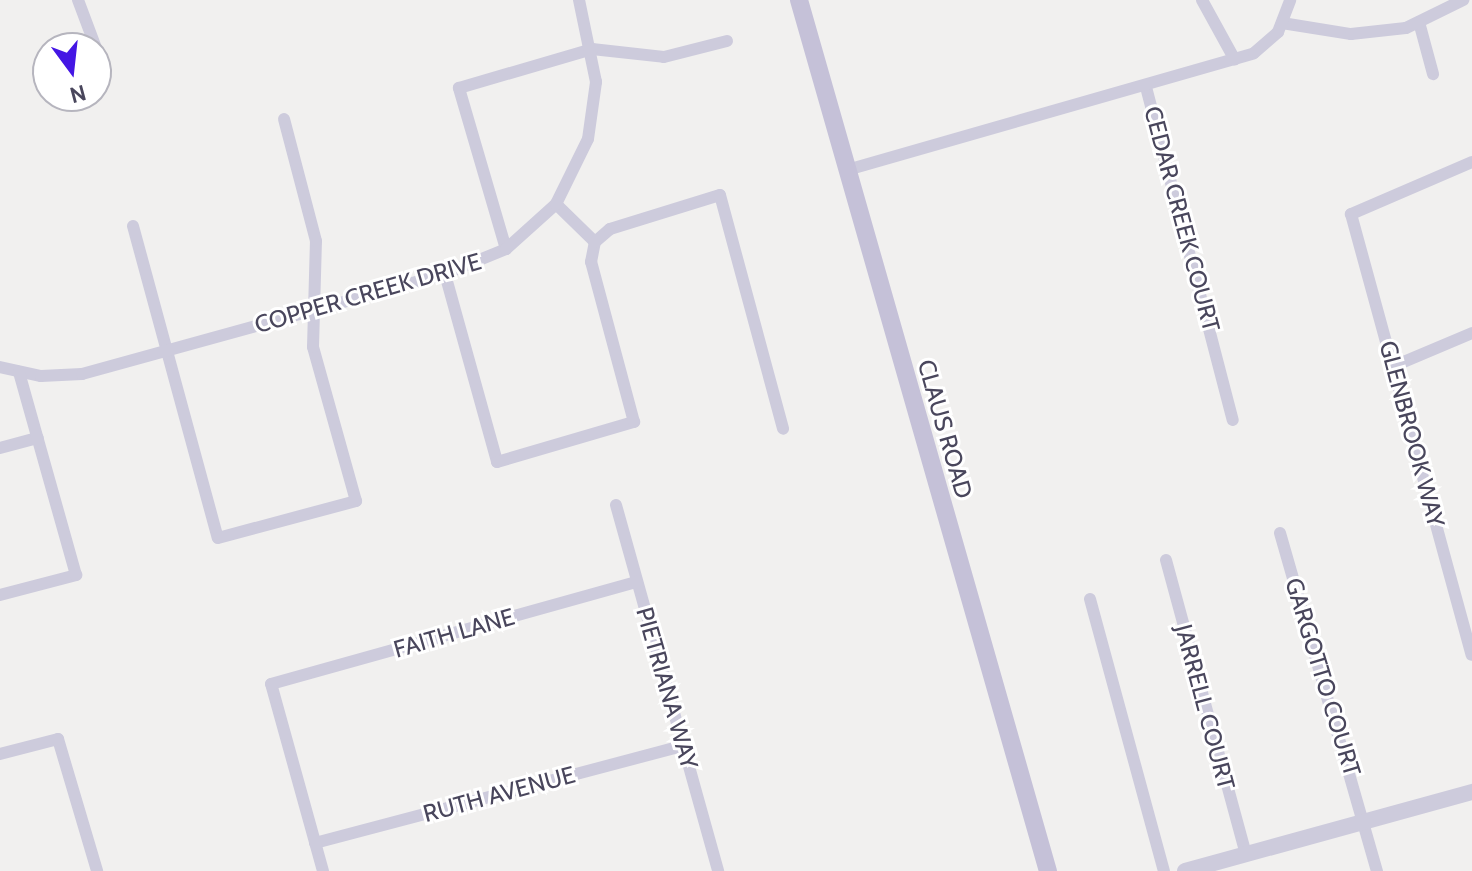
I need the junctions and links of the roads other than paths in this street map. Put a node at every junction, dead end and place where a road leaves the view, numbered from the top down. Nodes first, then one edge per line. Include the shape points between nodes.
1 (78, 0) edge
2 (579, 0) edge
3 (799, 0) edge
4 (1202, 0) edge
5 (1290, 0) edge
6 (1463, 0) edge
7 (1419, 22) junction
8 (1282, 23) junction
9 (90, 32) edge
10 (727, 41) dead end
11 (592, 49) junction
12 (1235, 60) junction
13 (1433, 74) dead end
14 (1146, 87) junction
15 (284, 119) dead end
16 (1472, 162) edge
17 (847, 170) junction
18 (556, 204) junction
19 (133, 226) dead end
20 (595, 242) junction
21 (506, 249) junction
22 (445, 274) junction
23 (311, 311) junction
24 (1472, 333) edge
25 (167, 351) junction
26 (1394, 366) junction
27 (0, 367) edge
28 (19, 372) junction
29 (1233, 420) dead end
30 (783, 429) dead end
31 (38, 438) junction
32 (0, 448) edge
33 (616, 505) dead end
34 (1280, 533) dead end
35 (1166, 560) dead end
36 (637, 582) junction
37 (0, 595) edge
38 (1090, 599) dead end
39 (1469, 633) edge
40 (1472, 655) edge
41 (683, 746) junction
42 (0, 754) edge
43 (1472, 792) edge
44 (1366, 820) junction
45 (315, 843) junction
46 (1246, 854) junction
47 (97, 871) edge
48 (323, 871) edge
49 (718, 871) edge
50 (1048, 871) edge
51 (1164, 871) edge
52 (1185, 871) edge
53 (1377, 871) edge

1 - 9 street
2 - 11 street, COPPER CREEK DRIVE
3 - 17 main road, CLAUS ROAD
4 - 12 street
5 - 8 street
6 - 7 street
7 - 8 street via 1351,34
7 - 13 street
8 - 12 street via 1270,44
10 - 11 street via 664,57
11 - 18 street, COPPER CREEK DRIVE via 596,82 588,139
11 - 21 street via 459,88
12 - 14 street
14 - 17 street, CEDAR CREEK COURT
14 - 29 street, CEDAR CREEK COURT
15 - 23 street via 316,241
16 - 26 street, GLENBROOK WAY via 1351,214
17 - 50 main road, CLAUS ROAD
18 - 20 street
18 - 21 street, COPPER CREEK DRIVE
19 - 25 street
20 - 22 street via 591,262 634,422 497,462
20 - 30 street via 610,229 720,195
21 - 22 street, COPPER CREEK DRIVE
22 - 23 street, COPPER CREEK DRIVE
23 - 25 street, COPPER CREEK DRIVE
23 - 25 street via 313,347 356,501 218,538
24 - 26 street
25 - 28 street, COPPER CREEK DRIVE via 82,374
26 - 39 street, GLENBROOK WAY
27 - 28 street, COPPER CREEK DRIVE
28 - 31 street
31 - 32 street
31 - 37 street via 76,575
33 - 36 street, PIETRIANA WAY
34 - 44 street, GARGOTTO COURT
35 - 46 street, JARRELL COURT
36 - 41 street, PIETRIANA WAY
36 - 45 street, FAITH LANE via 271,684
38 - 51 street
39 - 40 street, GLENBROOK WAY
41 - 45 street, RUTH AVENUE
41 - 49 street, PIETRIANA WAY
42 - 47 street via 58,739
43 - 44 street
44 - 46 street
44 - 53 street, GARGOTTO COURT
45 - 48 street
46 - 52 street

